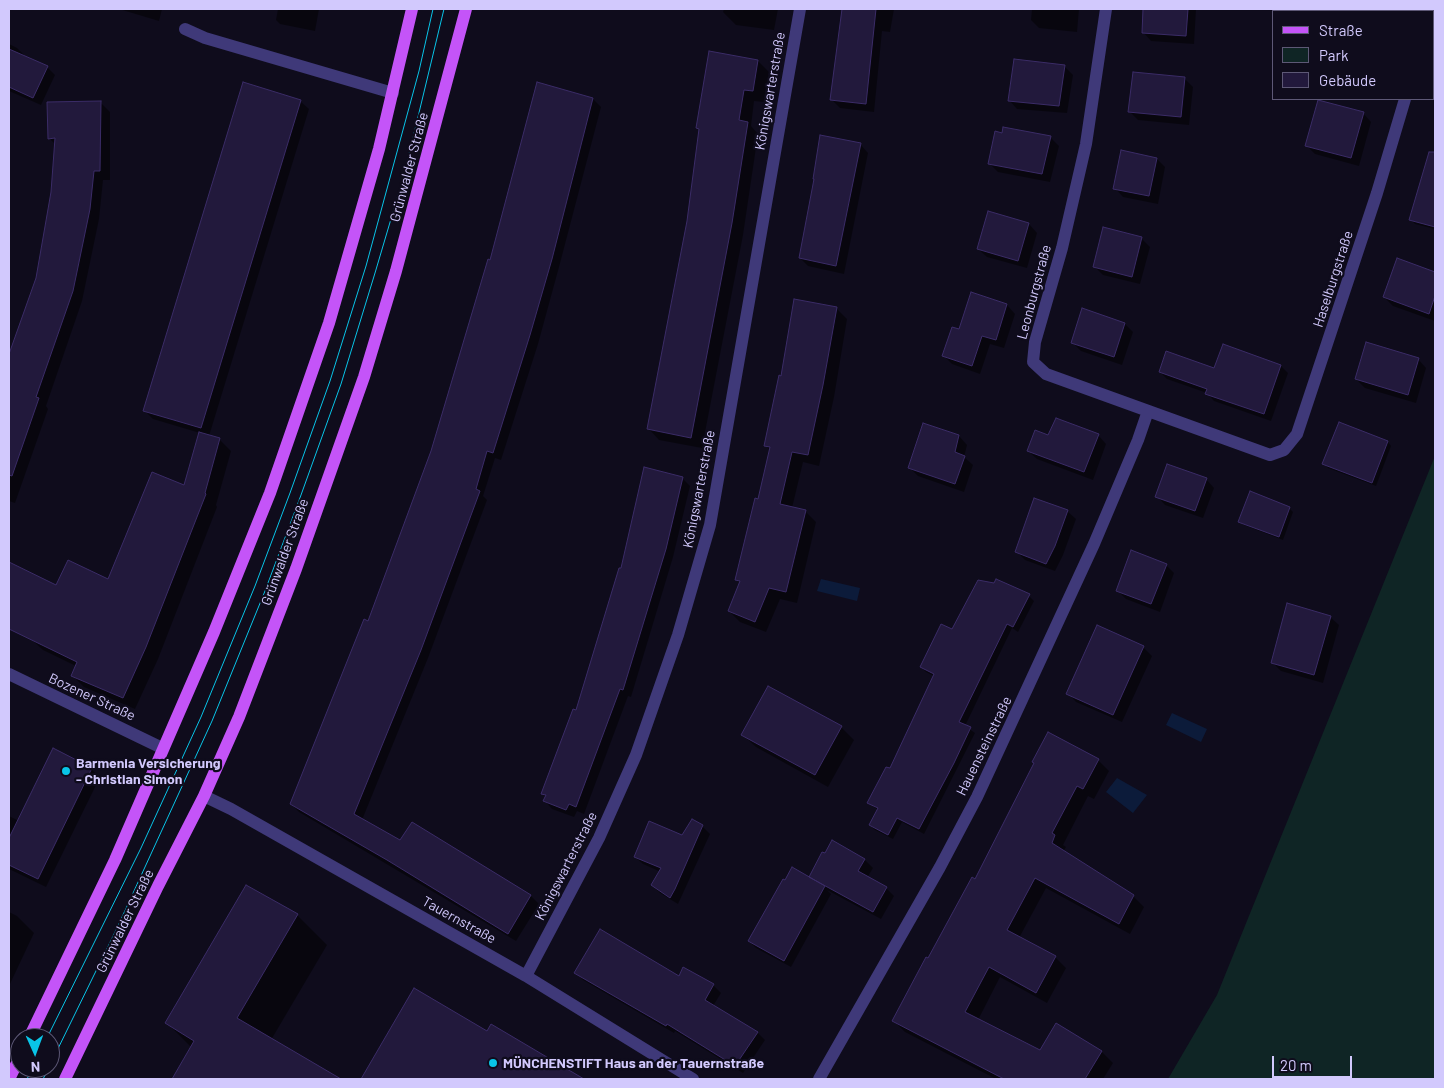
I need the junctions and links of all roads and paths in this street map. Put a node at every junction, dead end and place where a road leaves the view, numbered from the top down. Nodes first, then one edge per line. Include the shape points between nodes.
1 (412, 9) edge
2 (466, 9) edge
3 (800, 9) edge
4 (1106, 9) edge
5 (186, 30) dead end
6 (393, 92) junction
7 (1405, 100) edge
8 (1148, 411) junction
9 (1270, 455) joint
10 (9, 674) edge
11 (162, 748) junction
12 (204, 796) junction
13 (526, 976) junction
14 (34, 1028) edge
15 (65, 1079) edge
16 (693, 1079) edge
17 (819, 1079) edge

1 - 6 main road
2 - 12 main road, Grünwalder Straße via 396,271 364,377 240,717
3 - 13 street, Königswarterstraße via 710,525 678,635 636,755 599,838
4 - 8 street, Leonburgstraße via 1086,144 1062,248 1035,342 1033,362 1046,374
5 - 6 street
6 - 11 main road via 330,323 302,404 240,571
7 - 9 street, Haselburgstraße via 1297,434 1284,450
8 - 9 street, Leonburgstraße
8 - 17 street, Hauensteinstraße via 1094,544 977,797
10 - 11 street, Bozener Straße
11 - 14 main road via 115,860
12 - 13 street, Tauernstraße
12 - 15 main road, Grünwalder Straße
13 - 16 street, Tauernstraße

